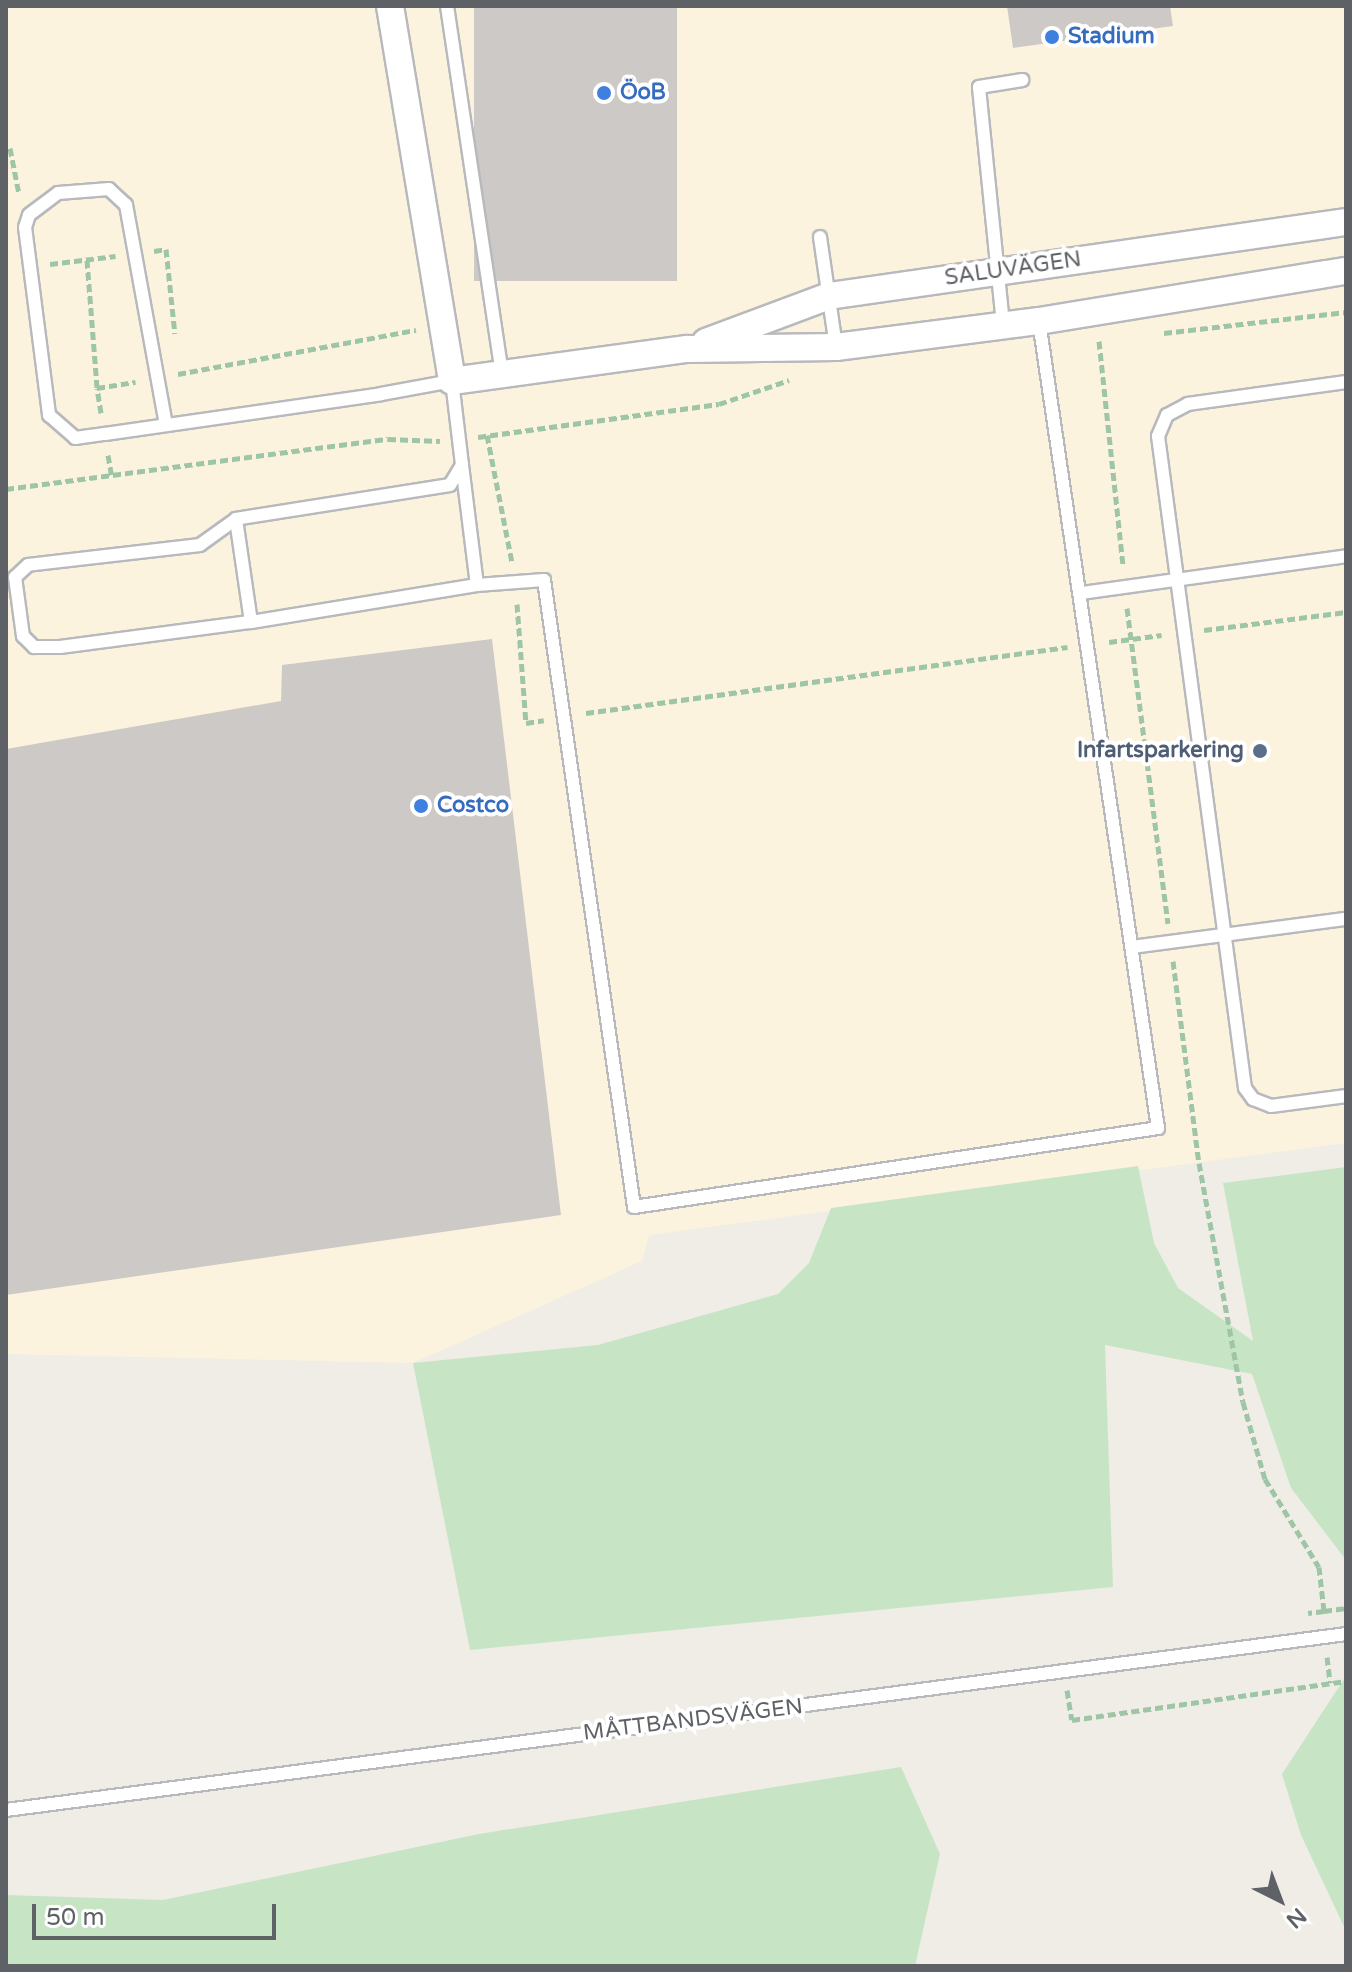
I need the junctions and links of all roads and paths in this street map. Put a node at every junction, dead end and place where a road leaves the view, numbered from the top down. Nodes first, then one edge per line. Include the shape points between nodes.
1 (390, 6) edge
2 (447, 6) edge
3 (1022, 80) dead end
4 (1346, 222) edge
5 (820, 237) dead end
6 (87, 260) dead end
7 (998, 270) junction
8 (1346, 271) edge
9 (829, 296) junction
10 (1039, 321) junction
11 (1003, 324) junction
12 (443, 325) junction
13 (1099, 341) dead end
14 (836, 347) junction
15 (687, 349) junction
16 (502, 375) junction
17 (158, 378) junction
18 (452, 381) junction
19 (1346, 382) edge
20 (97, 388) junction
21 (166, 425) junction
22 (105, 434) junction
23 (487, 435) dead end
24 (462, 465) junction
25 (6, 489) edge
26 (236, 519) junction
27 (1346, 556) edge
28 (1180, 579) junction
29 (516, 581) junction
30 (1125, 584) junction
31 (477, 585) junction
32 (1081, 593) junction
33 (1346, 612) edge
34 (251, 622) junction
35 (1187, 633) junction
36 (1131, 639) junction
37 (1089, 644) junction
38 (565, 716) junction
39 (1346, 919) edge
40 (1225, 934) junction
41 (1170, 941) junction
42 (1132, 947) junction
43 (1346, 1096) edge
44 (1324, 1611) dead end
45 (1346, 1634) edge
46 (6, 1810) edge

1 - 12 street
2 - 16 lane
3 - 7 lane via 979,87
4 - 7 street, SALUVÄGEN
5 - 9 lane
6 - 20 path
7 - 9 street, SALUVÄGEN
7 - 11 lane
8 - 10 street, SALUVÄGEN
9 - 14 lane
9 - 15 street, SALUVÄGEN
10 - 11 street, SALUVÄGEN
10 - 32 lane
11 - 14 street, SALUVÄGEN
12 - 17 path
12 - 18 street
13 - 30 path
14 - 15 street, SALUVÄGEN
15 - 16 street, SALUVÄGEN
16 - 18 street, SALUVÄGEN
17 - 20 path
17 - 21 lane
17 - 22 lane via 126,205 109,189 58,193 29,215 25,227 49,415 75,438
18 - 21 lane
18 - 24 lane
19 - 28 lane via 1188,404 1167,415 1158,436
20 - 22 path
21 - 22 lane
22 - 25 path via 112,477
23 - 29 path
24 - 26 lane via 450,485 415,494
24 - 31 lane
26 - 34 lane
26 - 34 lane via 200,545 28,565 15,577 23,636 34,647 60,647
27 - 28 lane
28 - 30 lane
28 - 35 lane
29 - 31 lane
29 - 38 lane via 544,580
29 - 38 path via 526,723
30 - 32 lane
30 - 36 path
31 - 34 lane
32 - 37 lane
33 - 35 path
35 - 36 path
35 - 40 lane
36 - 37 path
36 - 41 path
37 - 38 path
37 - 42 lane
38 - 42 lane via 634,1207 1158,1128
39 - 40 lane
40 - 41 lane
40 - 43 lane via 1245,1088 1253,1099 1271,1106
41 - 42 lane
41 - 44 path via 1199,1163 1243,1402 1265,1479 1319,1567
45 - 46 lane, MÅTTBANDSVÄGEN

